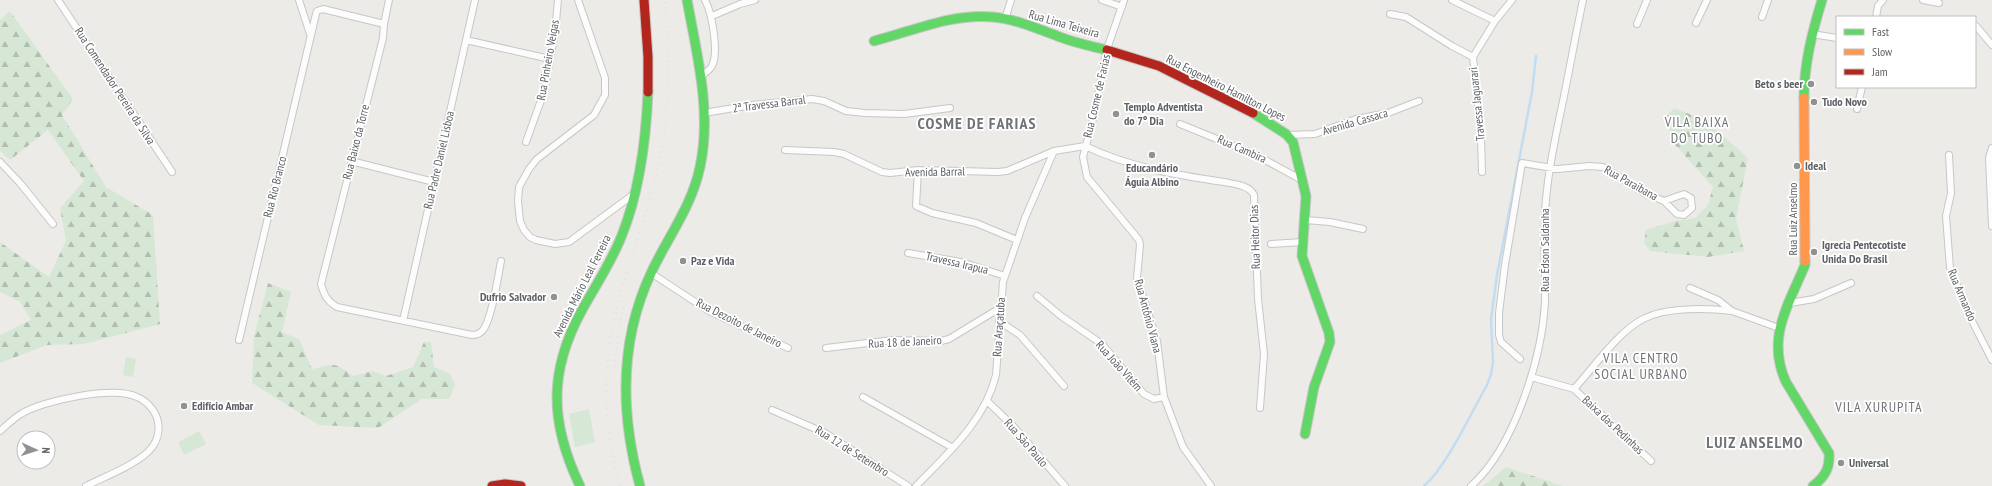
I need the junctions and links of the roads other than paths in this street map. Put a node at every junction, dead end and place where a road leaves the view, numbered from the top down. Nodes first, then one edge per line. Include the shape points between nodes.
1 (58, 0) edge
2 (299, 0) edge
3 (389, 0) edge
4 (475, 0) edge
5 (558, 0) edge
6 (578, 0) edge
7 (644, 0) edge
8 (686, 0) edge
9 (705, 0) edge
10 (755, 0) edge
11 (1011, 0) edge
12 (1102, 0) edge
13 (1124, 0) edge
14 (1452, 0) edge
15 (1512, 0) edge
16 (1583, 0) edge
17 (1648, 0) edge
18 (1707, 0) edge
19 (1768, 0) edge
20 (1822, 0) edge
21 (1883, 0) edge
22 (1923, 0) edge
23 (1939, 3) dead end
24 (1122, 7) junction
25 (1390, 14) dead end
26 (712, 16) junction
27 (1876, 16) edge
28 (1762, 17) dead end
29 (1004, 19) junction
30 (1495, 21) junction
31 (384, 24) junction
32 (1637, 24) dead end
33 (1696, 24) dead end
34 (1976, 26) edge
35 (310, 34) junction
36 (1812, 34) junction
37 (1836, 38) edge
38 (466, 40) junction
39 (874, 41) dead end
40 (1992, 45) edge
41 (1107, 49) junction
42 (1473, 57) junction
43 (550, 59) junction
44 (700, 77) junction
45 (1862, 88) edge
46 (1419, 102) dead end
47 (950, 108) dead end
48 (1857, 109) dead end
49 (704, 113) junction
50 (1180, 124) dead end
51 (1288, 135) junction
52 (526, 142) dead end
53 (1085, 146) junction
54 (1992, 148) edge
55 (785, 150) dead end
56 (1054, 151) junction
57 (1949, 156) dead end
58 (352, 161) junction
59 (0, 162) edge
60 (1549, 168) junction
61 (918, 170) junction
62 (172, 172) dead end
63 (1482, 172) dead end
64 (1302, 180) junction
65 (434, 182) junction
66 (635, 193) junction
67 (1664, 201) dead end
68 (1305, 220) junction
69 (53, 224) dead end
70 (1992, 226) edge
71 (1363, 229) dead end
72 (1017, 240) junction
73 (1303, 242) junction
74 (1271, 244) dead end
75 (908, 253) dead end
76 (501, 261) dead end
77 (651, 272) junction
78 (1005, 276) junction
79 (1851, 283) dead end
80 (1690, 288) dead end
81 (1037, 296) dead end
82 (1790, 303) junction
83 (1000, 308) junction
84 (1732, 311) junction
85 (403, 321) junction
86 (999, 321) junction
87 (1779, 328) junction
88 (239, 340) dead end
89 (788, 348) dead end
90 (826, 348) dead end
91 (1520, 359) dead end
92 (1992, 360) edge
93 (1530, 377) junction
94 (1064, 386) dead end
95 (1574, 389) junction
96 (863, 397) dead end
97 (1164, 398) junction
98 (987, 401) junction
99 (1260, 408) dead end
100 (772, 410) dead end
101 (0, 431) edge
102 (1305, 434) dead end
103 (953, 448) junction
104 (1651, 461) dead end
105 (905, 485) edge
106 (86, 486) edge
107 (492, 486) edge
108 (521, 486) edge
109 (580, 486) edge
110 (640, 486) edge
111 (916, 486) edge
112 (1065, 486) edge
113 (1211, 486) edge
114 (1471, 486) edge
115 (1813, 486) edge

1 - 62 street, Rua Comendador Pereira da Silva
2 - 35 street
3 - 31 street, Rua Baixo da Torre
4 - 38 street, Rua Padre Daniel Lisboa
5 - 43 street, Rua Pinheiro Veigas
6 - 66 street via 605,78 605,94 594,115 546,150 529,168 519,187 520,221 524,230 536,240 562,244 569,242
7 - 66 main road, Avenida Mário Leal Ferreira via 648,110
8 - 44 main road
9 - 26 street
10 - 26 street
11 - 29 street
12 - 24 street
13 - 24 street, Rua Cosme de Farias
14 - 30 street
15 - 30 street, Travessa Jaguarari
16 - 60 street, Rua Édson Saldanha
17 - 32 street
18 - 33 street
19 - 28 street
20 - 36 main road, Rua Luiz Anselmo
21 - 27 street via 1878,6
22 - 23 street
24 - 41 street, Rua Cosme de Farias
25 - 42 street via 1406,17
26 - 44 street via 714,60
29 - 39 main road, Rua Lima Teixeira via 964,17
29 - 41 main road, Rua Lima Teixeira
30 - 42 street, Travessa Jaguarari
31 - 35 street, Rua Rio Branco via 320,9
31 - 58 street, Rua Baixo da Torre via 383,38
34 - 40 street
35 - 88 street, Rua Rio Branco
36 - 37 street
36 - 82 main road, Rua Luiz Anselmo via 1804,76 1806,258
38 - 43 street
38 - 65 street, Rua Padre Daniel Lisboa
41 - 51 main road, Rua Engenheiro Hamilton Lopes via 1159,66 1258,116
41 - 53 street, Rua Cosme de Farias
42 - 63 street, Travessa Jaguarari via 1482,144
43 - 52 street, Rua Pinheiro Veigas via 544,92
44 - 49 main road
45 - 48 street
46 - 51 street, Avenida Cassaca via 1388,113 1356,119 1315,134
47 - 49 street, 2ª Travessa Barral via 904,114 860,113 812,99
49 - 77 main road via 703,148 696,182 684,212
50 - 64 street, Rua Cambira via 1256,155
51 - 64 main road, Rua Engenheiro Hamilton Lopes via 1293,142
53 - 56 street, Avenida Barral
53 - 97 street, Rua Antônio Viana via 1083,157 1087,177 1139,240 1137,278 1158,341
53 - 99 street, Rua Heitor Dias via 1101,154 1152,170 1232,183 1252,192 1264,354
54 - 70 street
55 - 61 street, Avenida Barral via 839,153 882,172
56 - 61 street, Avenida Barral via 1007,172
56 - 72 street, Rua Araçatuba
57 - 92 street, Rua Armando via 1951,193 1946,216 1950,268 1969,315
58 - 65 street
58 - 85 street, Rua Baixo da Torre via 321,284 326,298 337,307
59 - 69 street
60 - 67 street, Rua Paraibana via 1565,169 1596,165 1603,167 1646,194
60 - 91 street, Rua Paraibana via 1522,163 1505,265 1499,335 1501,342
60 - 93 street, Rua Édson Saldanha via 1545,210 1543,328
61 - 72 street via 916,206 976,223
64 - 68 main road, Rua Engenheiro Hamilton Lopes via 1306,202
65 - 85 street, Rua Padre Daniel Lisboa
66 - 109 main road, Avenida Mário Leal Ferreira via 613,258 573,327 562,354 558,375 556,412 559,431 568,461
68 - 71 street
68 - 73 main road, Rua Engenheiro Hamilton Lopes
72 - 78 street, Rua Araçatuba
73 - 74 street
73 - 102 main road, Rua Engenheiro Hamilton Lopes via 1304,265 1330,342 1314,387
75 - 78 street, Travessa Irapua via 961,262
76 - 85 street via 488,317 478,335
77 - 89 street, Rua Dezoito de Janeiro via 709,311
77 - 110 main road via 632,326 625,386 628,437
78 - 83 street, Rua Araçatuba
79 - 82 street via 1814,299
80 - 84 street via 1718,300
81 - 97 street, Rua João Vitém via 1102,344 1144,394 1154,399
82 - 87 main road, Rua Luiz Anselmo
83 - 86 street, Rua Araçatuba
83 - 90 street, Rua 18 de Janeiro via 957,335 941,341 893,340
84 - 87 street
84 - 95 street via 1685,310 1654,314 1642,319 1615,342
86 - 94 street via 1020,336
86 - 98 street, Rua Araçatuba via 996,375
87 - 115 main road, Rua Luiz Anselmo via 1777,348 1780,371 1829,453 1827,475
93 - 95 street
93 - 114 street, Rua Édson Saldanha via 1512,426 1498,454 1486,472
95 - 104 street, Baixa das Pedinhas
96 - 103 street
97 - 113 street, Rua Antônio Viana via 1183,447
98 - 103 street, Rua Araçatuba via 964,437
98 - 112 street, Rua São Paulo via 1014,427
100 - 105 street, Rua 12 de Setembro via 825,433
101 - 106 street via 22,414 65,399 116,393 136,396 143,400 154,411 158,421 159,433 155,443 140,458
103 - 111 street, Rua Araçatuba
107 - 108 main road

